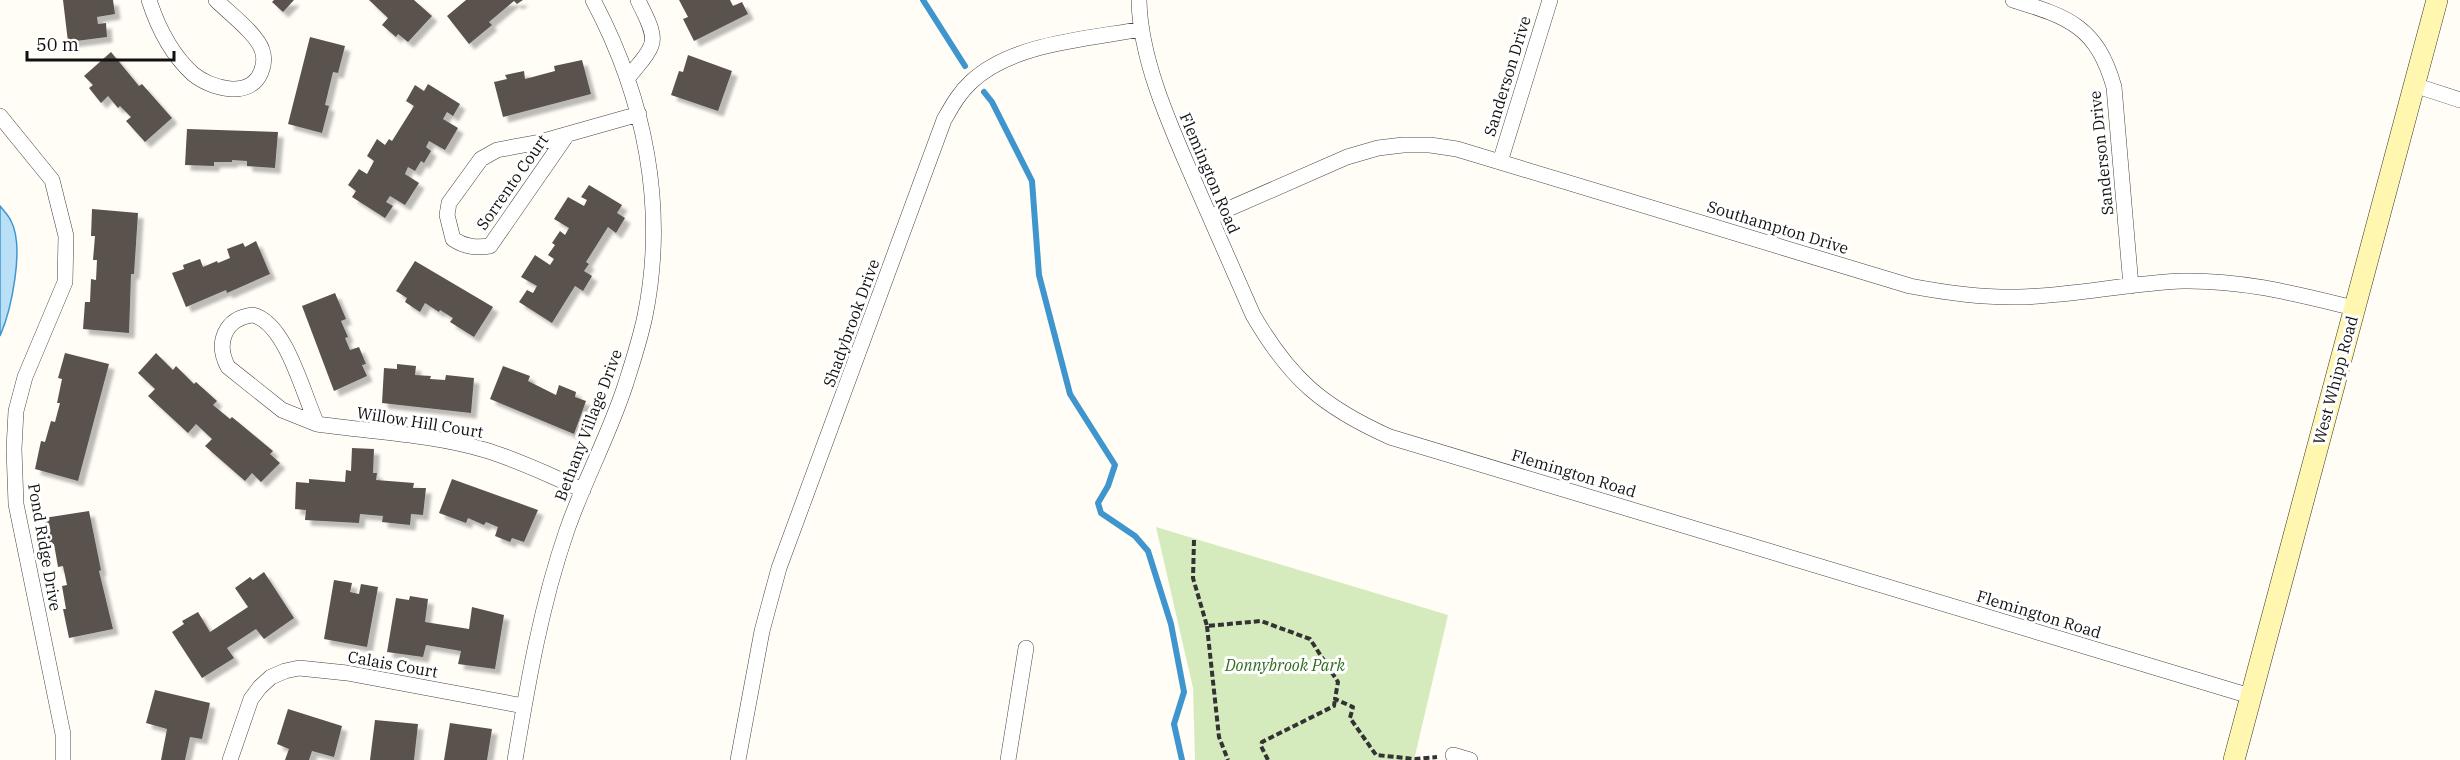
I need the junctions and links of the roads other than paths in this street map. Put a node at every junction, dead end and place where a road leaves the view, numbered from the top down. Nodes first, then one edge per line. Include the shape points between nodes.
1 (149, 0) edge
2 (216, 0) edge
3 (593, 0) edge
4 (638, 0) edge
5 (1139, 0) edge
6 (1550, 0) edge
7 (2013, 0) edge
8 (2437, 0) edge
9 (1142, 29) junction
10 (628, 78) junction
11 (2415, 85) junction
12 (2460, 100) edge
13 (639, 114) junction
14 (0, 116) edge
15 (567, 135) junction
16 (1500, 162) junction
17 (1210, 217) junction
18 (2131, 286) junction
19 (2354, 308) junction
20 (317, 424) junction
21 (583, 490) junction
22 (1026, 648) dead end
23 (2250, 696) junction
24 (524, 706) junction
25 (1453, 755) road end
26 (63, 760) edge
27 (230, 760) edge
28 (515, 760) edge
29 (738, 760) edge
30 (1008, 760) edge
31 (1470, 760) edge
32 (2234, 760) edge

1 - 2 street via 166,43 193,73 221,88 243,89 260,75 263,51
3 - 10 street, Bethany Village Drive
4 - 10 street via 649,25 651,46
5 - 9 street, Flemington Road
6 - 16 street, Sanderson Drive
7 - 18 street, Sanderson Drive via 2057,13 2079,27 2099,49 2109,69 2114,87
8 - 11 street, West Whipp Road
9 - 17 street, Flemington Road via 1166,116
9 - 29 street, Shadybrook Drive via 1007,57 971,82 944,120 780,568 758,650
10 - 13 street, Bethany Village Drive
11 - 12 street
11 - 19 street, West Whipp Road
13 - 15 street, Sorrento Court
13 - 21 street, Bethany Village Drive via 653,202 645,318 624,389
14 - 26 street, Pond Ridge Drive via 52,180 66,236 64,282 25,377 16,411 14,449 16,504 63,734
15 - 15 street, Sorrento Court via 497,150 481,159 449,203 447,215 453,239 478,248 490,246
16 - 17 street, Southampton Drive via 1430,145 1378,148 1347,157
16 - 18 street, Southampton Drive via 1888,279 1947,293 2022,297
17 - 23 street, Flemington Road via 1269,343 1306,387 1360,423 1424,447
18 - 19 street, Southampton Drive via 2182,281 2236,283
19 - 23 street, West Whipp Road
20 - 20 street, Willow Hill Court via 275,328 253,315 230,323 221,346 228,367 282,410
20 - 21 street, Willow Hill Court via 453,442 518,461
21 - 24 street, Bethany Village Drive via 542,617
22 - 30 street
23 - 32 street, West Whipp Road
24 - 27 street, Calais Court via 299,668 271,677 260,687 247,710
24 - 28 street, Bethany Village Drive
25 - 31 street

